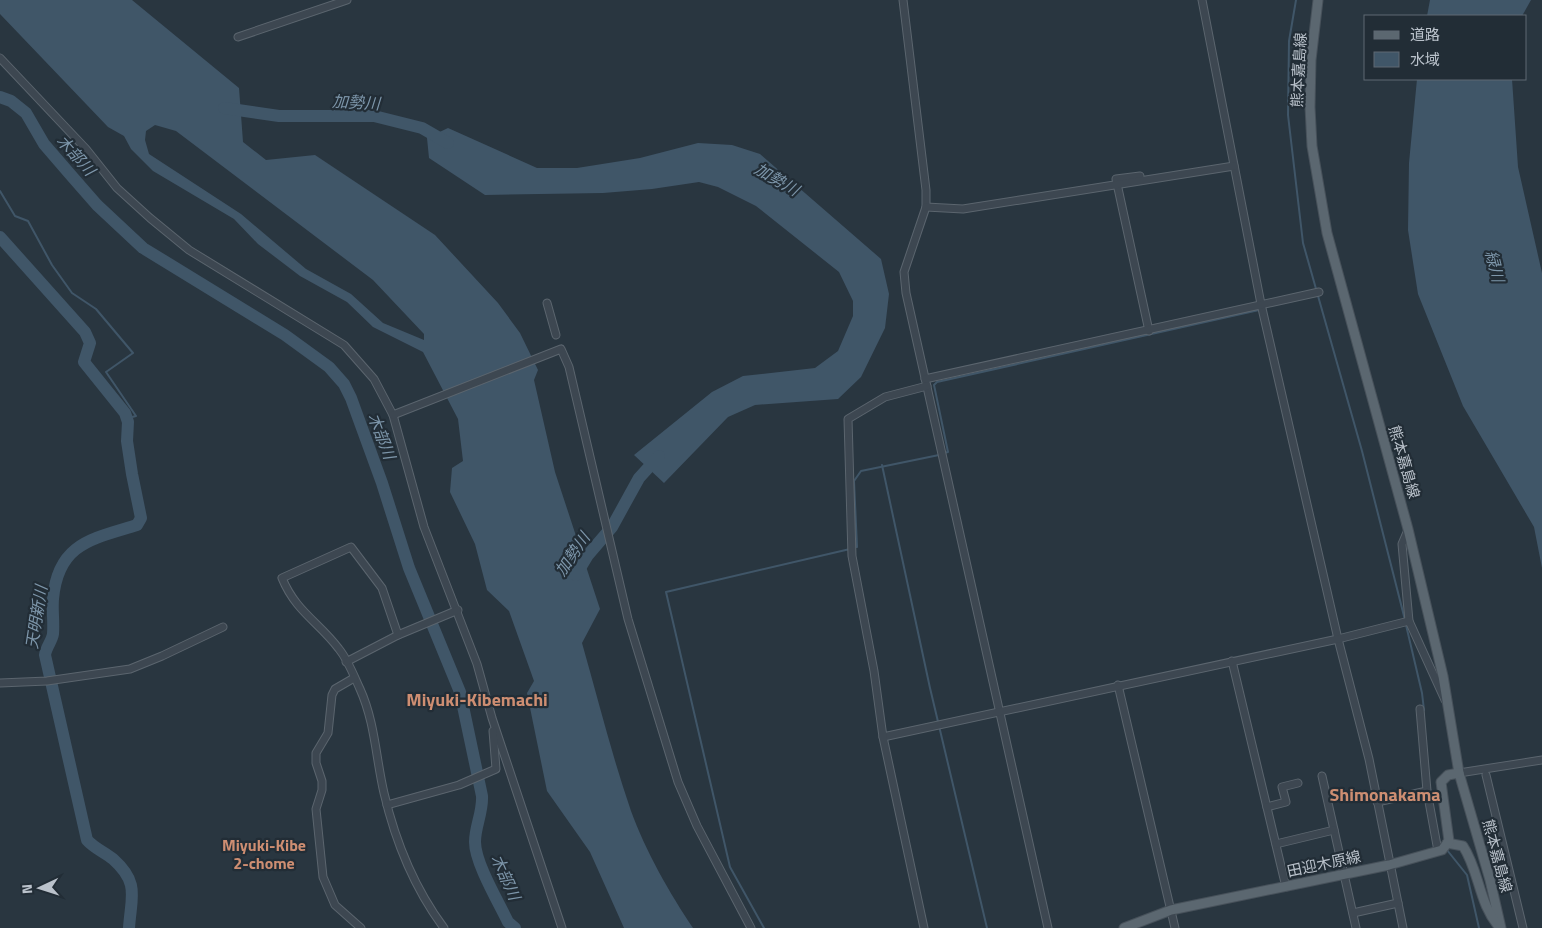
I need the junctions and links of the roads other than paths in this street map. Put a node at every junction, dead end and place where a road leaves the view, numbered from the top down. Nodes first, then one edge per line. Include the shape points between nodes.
1 (347, 0) edge
2 (903, 0) edge
3 (1202, 0) edge
4 (1318, 0) edge
5 (238, 37) dead end
6 (0, 58) edge
7 (1234, 166) junction
8 (1117, 185) junction
9 (926, 207) junction
10 (1319, 292) dead end
11 (547, 303) dead end
12 (1261, 304) junction
13 (1149, 331) junction
14 (556, 335) dead end
15 (926, 383) junction
16 (393, 415) junction
17 (1408, 529) junction
18 (458, 610) junction
19 (1409, 621) junction
20 (223, 627) dead end
21 (398, 635) junction
22 (1338, 639) junction
23 (1232, 660) junction
24 (346, 662) junction
25 (354, 678) junction
26 (0, 683) edge
27 (1118, 685) junction
28 (1446, 702) junction
29 (1420, 709) dead end
30 (998, 711) junction
31 (492, 718) junction
32 (883, 737) junction
33 (1542, 760) edge
34 (1463, 772) junction
35 (1486, 775) dead end
36 (1322, 776) dead end
37 (1298, 784) dead end
38 (1427, 791) junction
39 (1377, 802) junction
40 (387, 805) junction
41 (1267, 807) junction
42 (1334, 830) junction
43 (1276, 844) junction
44 (1442, 848) junction
45 (1389, 865) junction
46 (1344, 874) junction
47 (1286, 886) junction
48 (1398, 903) junction
49 (1171, 910) junction
50 (1353, 913) junction
51 (361, 928) edge
52 (444, 928) edge
53 (562, 928) edge
54 (751, 928) edge
55 (924, 928) edge
56 (1048, 928) edge
57 (1124, 928) edge
58 (1175, 928) edge
59 (1356, 928) edge
60 (1403, 928) edge
61 (1500, 928) edge
62 (1523, 928) edge

1 - 5 street
2 - 9 street via 917,103
3 - 7 street
4 - 17 main road, 熊本嘉島線 via 1310,108 1312,146 1327,232
6 - 16 street via 86,149 117,188 150,218 189,250 344,345 374,378
7 - 8 street via 1116,179
7 - 12 street
8 - 9 street via 963,209
8 - 13 street
9 - 15 street via 904,272
10 - 12 street
11 - 14 street
12 - 13 street
12 - 22 street
13 - 15 street
15 - 30 street
15 - 32 street via 884,397 848,419 852,556
16 - 18 street via 424,526
16 - 54 street via 561,349 628,619 678,782 697,826
17 - 19 street via 1402,544
17 - 28 main road, 熊本嘉島線 via 1443,676
18 - 21 street
18 - 31 street
19 - 22 street
19 - 28 street
20 - 26 street via 130,669 47,681
21 - 24 street
21 - 24 street via 382,588 351,548 282,578 290,596 339,649
22 - 23 street
22 - 39 street
23 - 27 street
23 - 41 street
24 - 25 street
25 - 40 street via 371,722
25 - 51 street via 336,689 332,696 328,732 316,753 322,781 316,809 323,877 335,905
27 - 30 street
27 - 49 street
28 - 34 main road, 熊本嘉島線
29 - 38 street
30 - 32 street
30 - 56 street
31 - 40 street via 496,768 463,783
31 - 53 street
32 - 55 street
33 - 34 street
34 - 44 main road via 1448,775 1441,782 1448,834
34 - 61 main road, 熊本嘉島線
35 - 62 street
36 - 42 street
37 - 41 street via 1282,788 1286,802
38 - 39 street
38 - 44 street
39 - 45 street
40 - 52 street via 401,849
41 - 43 street
42 - 43 street
42 - 46 street
43 - 47 street
44 - 45 main road, 田迎木原線
44 - 61 main road via 1462,846 1470,856 1489,916
45 - 46 main road, 田迎木原線
45 - 48 street
46 - 47 main road, 田迎木原線
46 - 50 street
47 - 49 main road, 田迎木原線
48 - 50 street
48 - 60 street
49 - 57 main road, 田迎木原線
49 - 58 street
50 - 59 street

